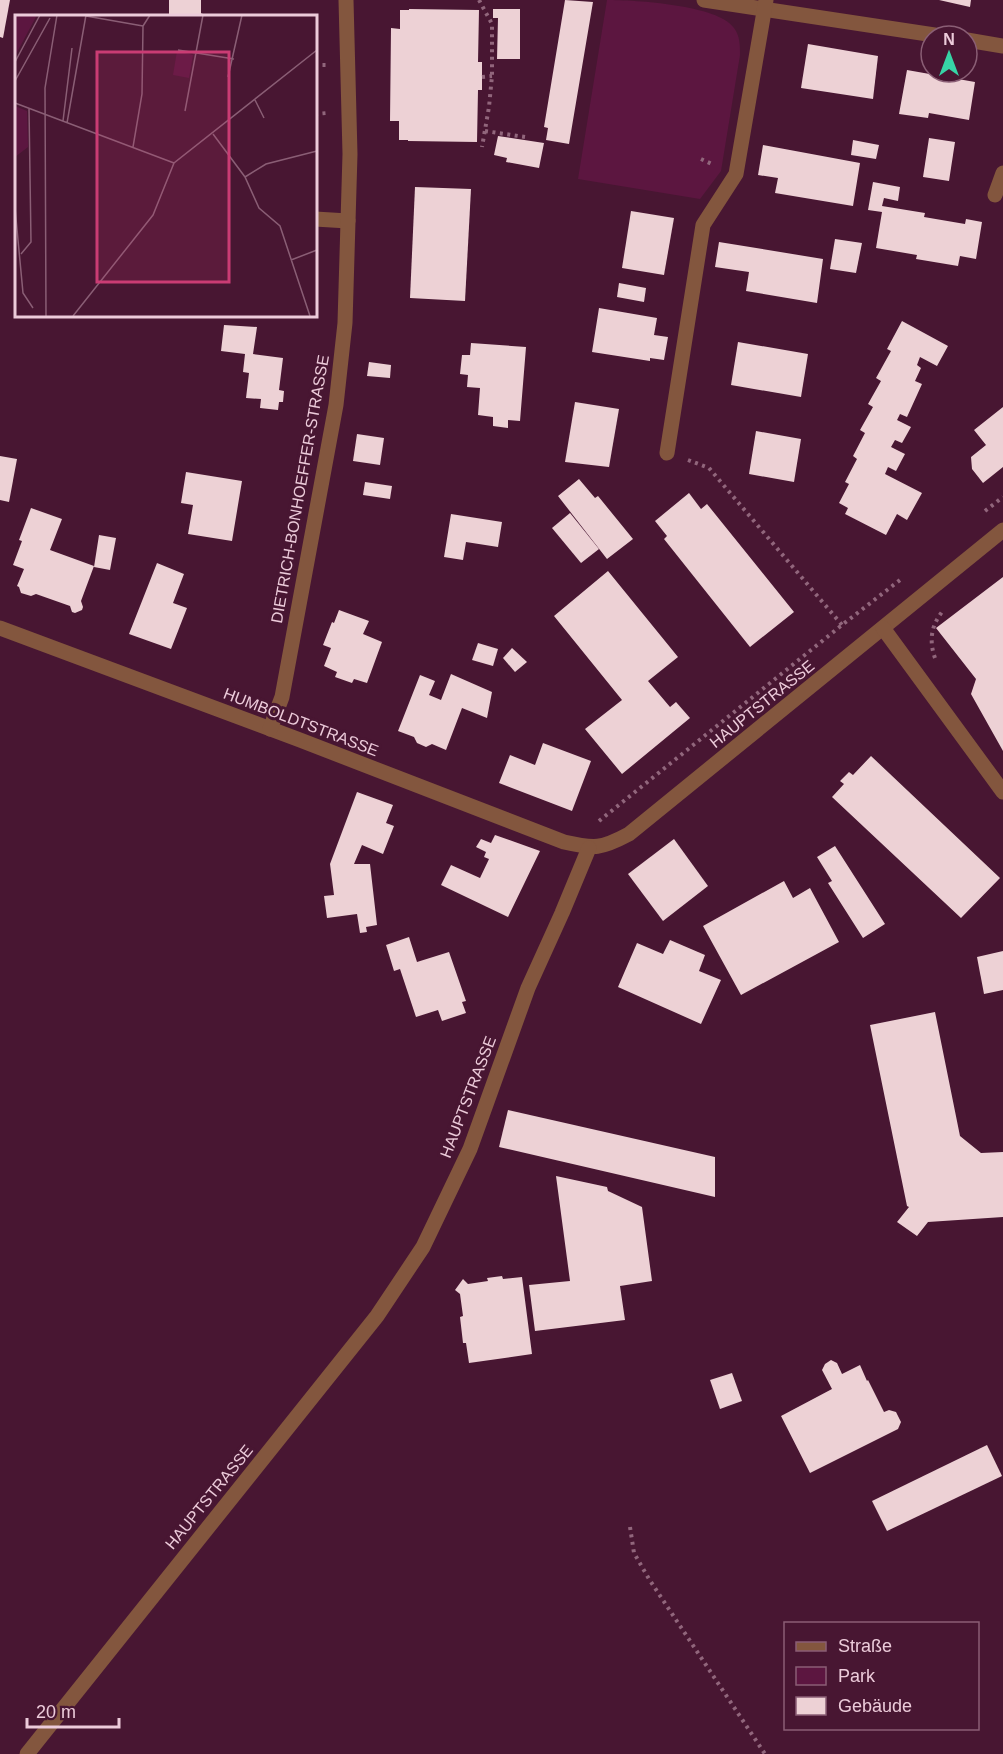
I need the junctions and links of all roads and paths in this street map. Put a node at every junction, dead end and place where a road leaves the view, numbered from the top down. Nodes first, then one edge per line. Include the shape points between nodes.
1 (346, 0) edge
2 (479, 0) edge
3 (704, 0) edge
4 (766, 4) edge
5 (919, 32) edge
6 (979, 42) edge
7 (1003, 46) edge
8 (492, 76) junction
9 (482, 77) dead end
10 (485, 131) junction
11 (525, 137) dead end
12 (482, 147) dead end
13 (1003, 173) edge
14 (995, 195) dead end
15 (316, 219) edge
16 (348, 221) junction
17 (667, 453) joint
18 (1003, 497) edge
19 (978, 517) dead end
20 (1003, 530) edge
21 (904, 578) dead end
22 (842, 625) junction
23 (0, 628) edge
24 (883, 628) junction
25 (270, 729) junction
26 (1003, 792) edge
27 (564, 842) junction
28 (589, 848) junction
29 (630, 1527) dead end
30 (27, 1754) edge
31 (765, 1754) edge

1 - 16 street, DIETRICH-BONHOEFFER-STRASSE
2 - 8 path via 492,24
3 - 4 street
4 - 5 street
4 - 17 street via 736,174 703,225
6 - 7 street
8 - 9 path
8 - 10 path
10 - 11 path
10 - 12 path
13 - 14 street
15 - 16 street
16 - 25 street, DIETRICH-BONHOEFFER-STRASSE via 345,323 336,405 282,698
17 - 22 path via 709,468
18 - 19 path
20 - 24 street, HAUPTSTRASSE
21 - 22 path
22 - 27 path via 618,806
23 - 25 street, HUMBOLDTSTRASSE
24 - 26 street
24 - 28 street, HAUPTSTRASSE via 629,834 610,844
25 - 27 street, HUMBOLDTSTRASSE
27 - 28 street, HUMBOLDTSTRASSE
28 - 30 street, HAUPTSTRASSE via 528,988 470,1149 423,1247 377,1316
29 - 31 path via 634,1553 649,1580

